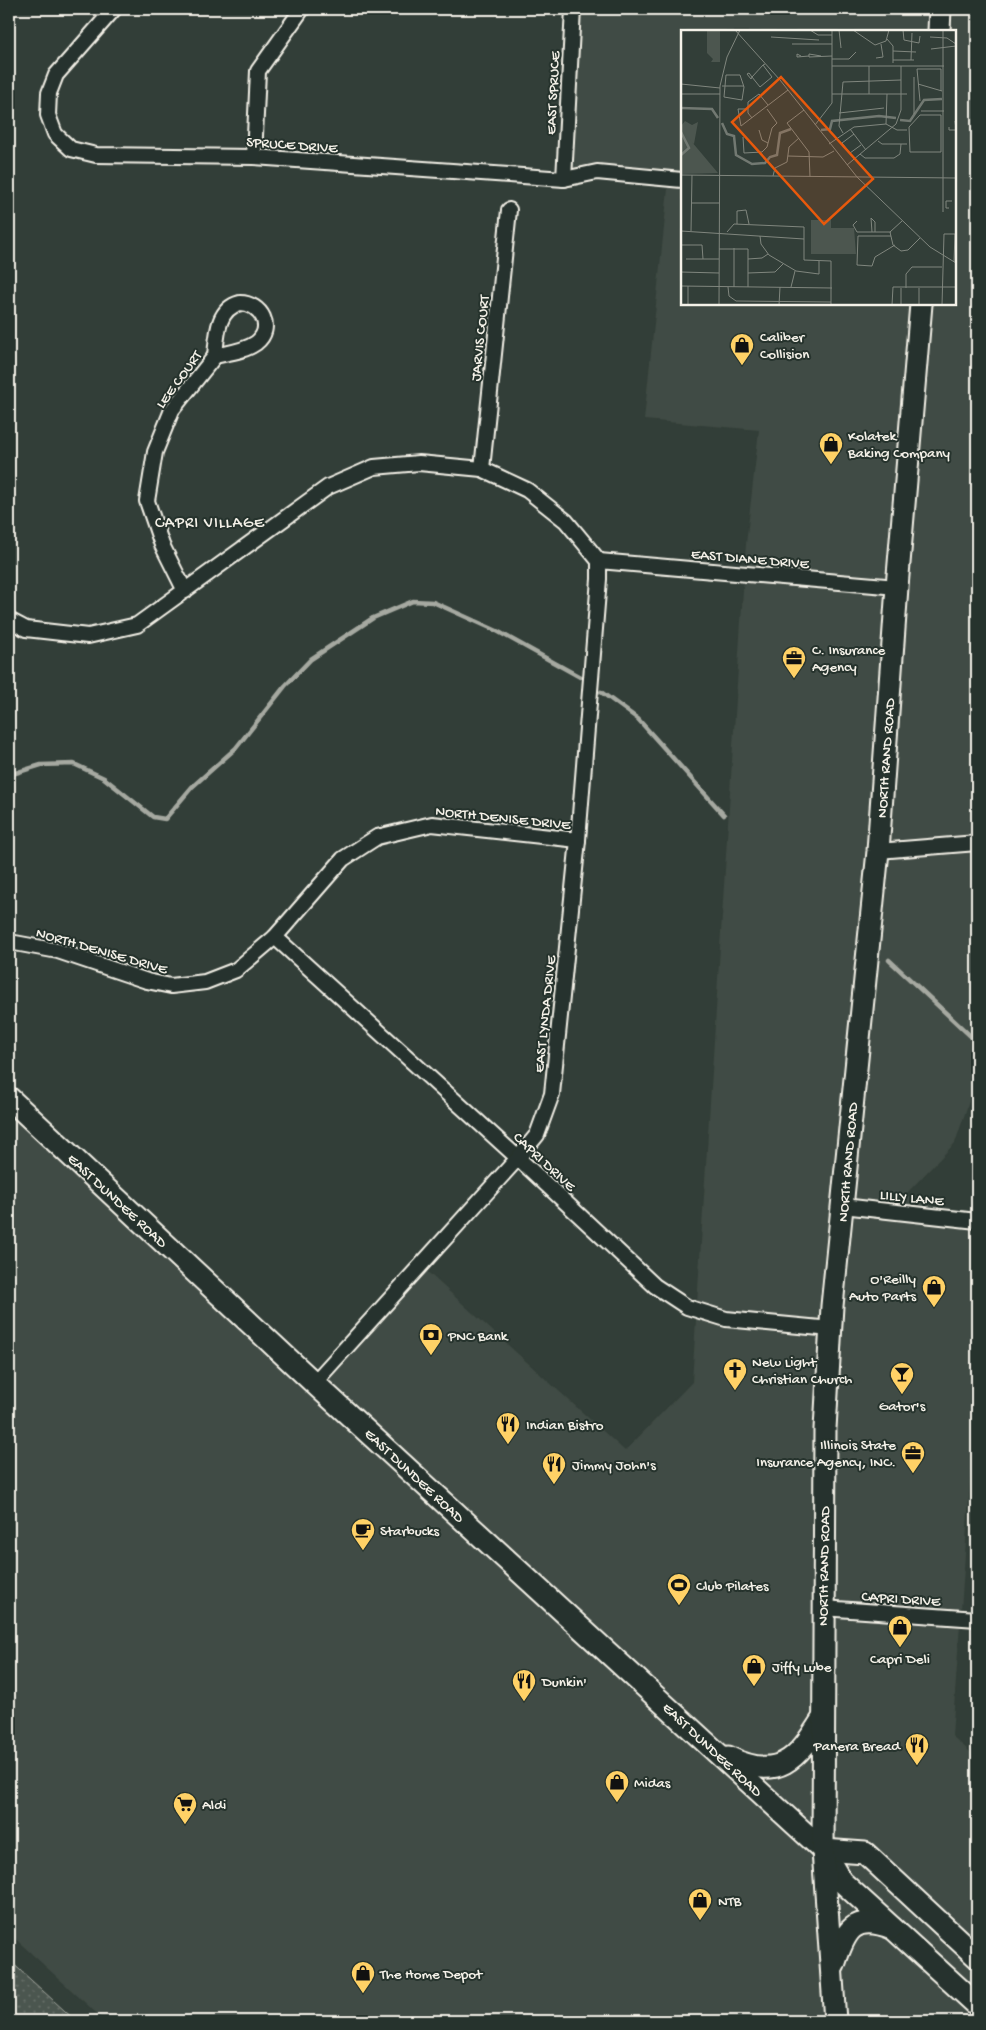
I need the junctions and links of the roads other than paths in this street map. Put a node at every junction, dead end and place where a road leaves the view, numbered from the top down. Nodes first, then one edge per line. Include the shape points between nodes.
1 (114, 9) edge
2 (573, 9) edge
3 (940, 9) edge
4 (295, 11) edge
5 (939, 30) edge
6 (254, 157) junction
7 (564, 179) junction
8 (681, 180) edge
9 (509, 210) dead end
10 (921, 305) edge
11 (215, 356) dead end
12 (482, 469) junction
13 (599, 561) junction
14 (897, 587) junction
15 (185, 591) junction
16 (9, 620) edge
17 (578, 840) junction
18 (977, 843) edge
19 (878, 851) junction
20 (275, 937) junction
21 (9, 944) edge
22 (9, 1098) edge
23 (518, 1158) junction
24 (843, 1206) junction
25 (977, 1221) edge
26 (831, 1330) junction
27 (314, 1383) junction
28 (823, 1608) junction
29 (977, 1619) edge
30 (823, 1718) junction
31 (714, 1750) junction
32 (823, 1850) junction
33 (892, 1928) junction
34 (977, 1957) edge
35 (832, 1973) junction
36 (977, 2005) edge
37 (835, 2021) edge

1 - 6 street, SPRUCE DRIVE via 56,75 49,93 48,115 55,134 71,149 96,155
2 - 7 street, EAST SPRUCE
3 - 5 main road
4 - 6 street via 258,71
6 - 7 street, SPRUCE DRIVE
7 - 8 street, SPRUCE DRIVE via 596,172
9 - 12 street, JARVIS COURT
10 - 14 main road, NORTH RAND ROAD
11 - 15 street, LEE COURT via 172,410 155,452 147,501 162,545
12 - 13 street via 527,490 566,521
12 - 15 street via 419,463 374,467 328,487
13 - 14 street, EAST DIANE DRIVE
13 - 17 street, EAST LYNDA DRIVE
14 - 19 main road, NORTH RAND ROAD
15 - 16 street via 136,625 88,636 26,629
17 - 20 street, NORTH DENISE DRIVE via 432,824 377,837 343,859
17 - 23 street, EAST LYNDA DRIVE via 552,1094 537,1135
18 - 19 street
19 - 24 main road, NORTH RAND ROAD
20 - 21 street, NORTH DENISE DRIVE via 236,970 205,982 171,986 58,952
20 - 23 street, CAPRI DRIVE
22 - 27 main road, EAST DUNDEE ROAD
23 - 26 street, CAPRI DRIVE via 655,1286 687,1307 726,1319
23 - 27 street, EAST LYNDA DRIVE
24 - 25 street, LILLY LANE
24 - 26 main road, NORTH RAND ROAD
26 - 28 main road, NORTH RAND ROAD via 824,1429
27 - 31 main road, EAST DUNDEE ROAD
28 - 29 street, CAPRI DRIVE
28 - 30 main road, NORTH RAND ROAD
30 - 31 main road via 797,1755 783,1765 768,1768 747,1766
30 - 32 main road, NORTH RAND ROAD
31 - 32 main road, EAST DUNDEE ROAD
32 - 33 main road, EAST DUNDEE ROAD via 841,1881
32 - 34 main road via 865,1853
32 - 35 main road, NORTH RAND ROAD
33 - 35 main road via 870,1922 861,1923 851,1930 842,1942
33 - 36 main road, EAST DUNDEE ROAD
35 - 37 main road, NORTH RAND ROAD

